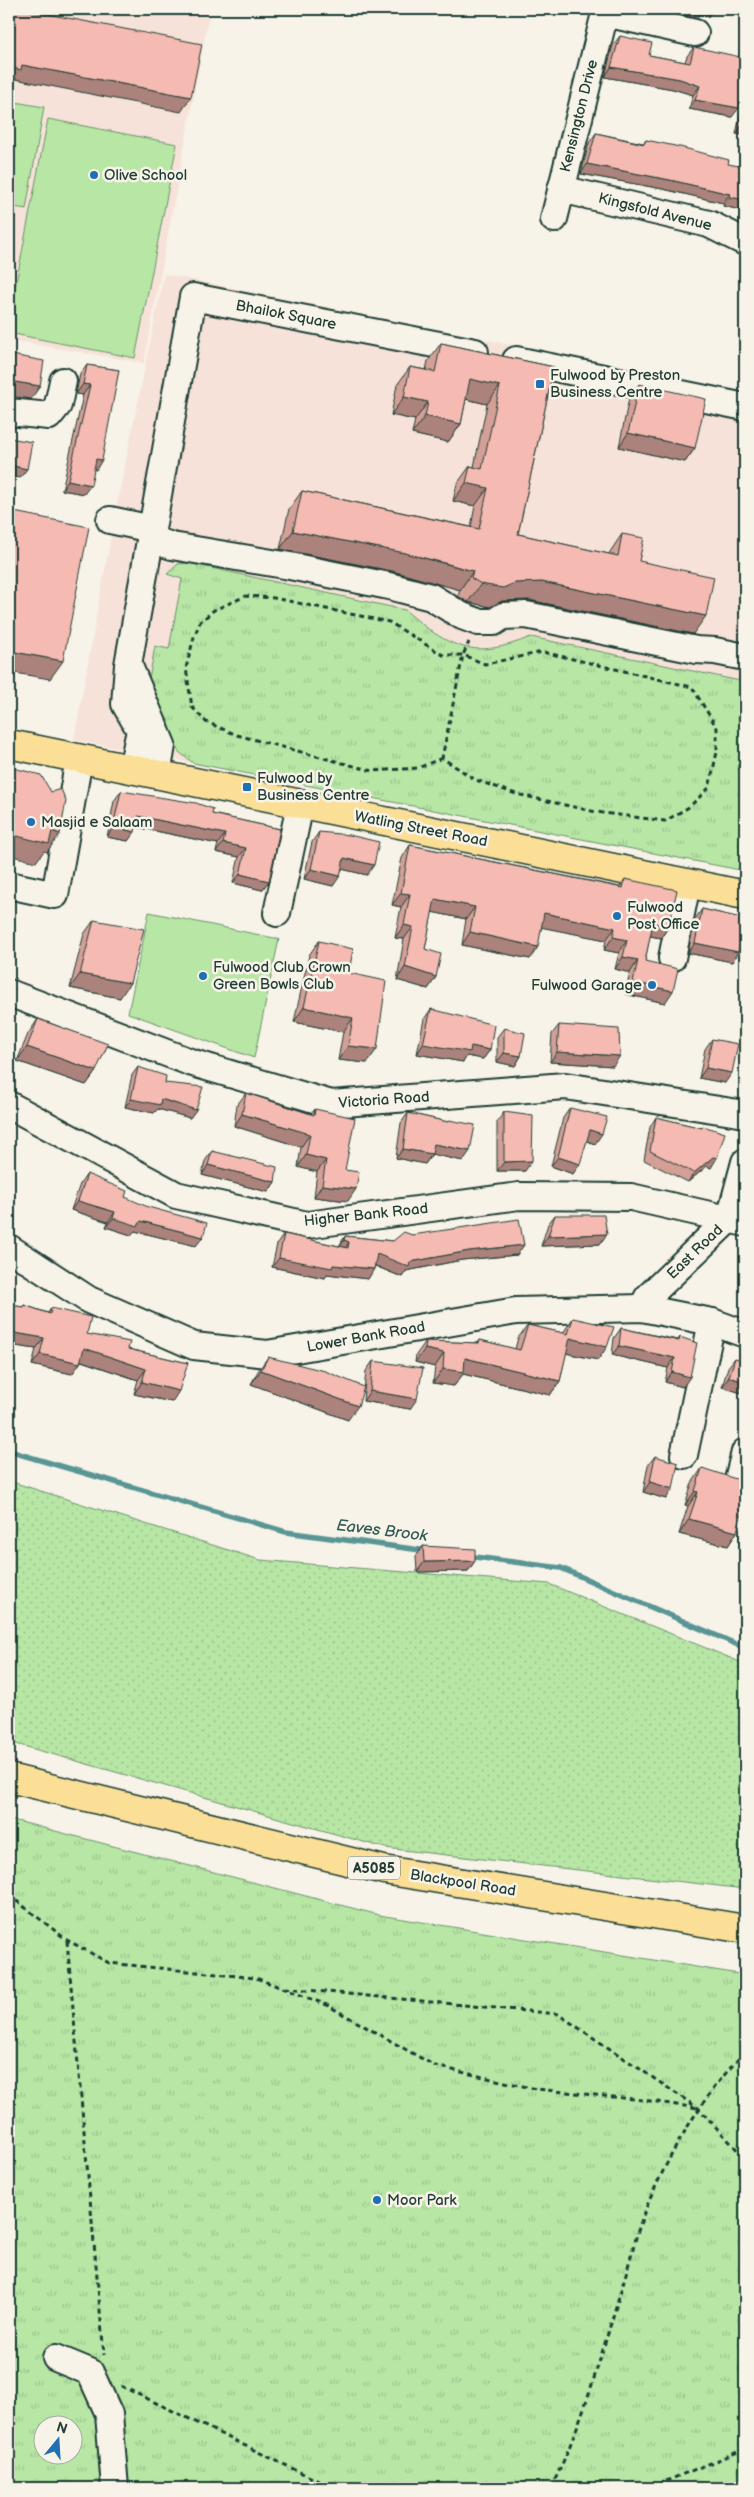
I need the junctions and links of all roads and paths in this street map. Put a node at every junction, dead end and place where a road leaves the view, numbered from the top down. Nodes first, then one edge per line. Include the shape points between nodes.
1 (695, 33) dead end
2 (562, 189) junction
3 (554, 219) dead end
4 (745, 242) edge
5 (63, 381) dead end
6 (745, 407) edge
7 (9, 412) edge
8 (110, 520) dead end
9 (151, 534) junction
10 (478, 622) junction
11 (463, 655) junction
12 (745, 657) edge
13 (9, 744) edge
14 (442, 758) junction
15 (79, 759) junction
16 (144, 772) junction
17 (300, 806) junction
18 (686, 884) junction
19 (9, 885) edge
20 (745, 895) edge
21 (277, 913) dead end
22 (672, 958) dead end
23 (9, 993) edge
24 (9, 1106) edge
25 (745, 1114) edge
26 (745, 1162) edge
27 (738, 1220) edge
28 (9, 1248) edge
29 (642, 1308) junction
30 (712, 1322) junction
31 (745, 1334) edge
32 (745, 1452) edge
33 (684, 1455) dead end
34 (739, 1476) dead end
35 (9, 1778) edge
36 (9, 1895) edge
37 (745, 1929) edge
38 (67, 1940) junction
39 (280, 1987) junction
40 (745, 2052) edge
41 (698, 2108) junction
42 (745, 2158) edge
43 (56, 2358) dead end
44 (104, 2360) dead end
45 (120, 2385) dead end
46 (745, 2449) edge
47 (115, 2488) edge
48 (333, 2488) edge
49 (551, 2488) edge
50 (649, 2488) edge

1 - 2 street, Kensington Drive via 605,13
2 - 3 street, Kensington Drive
2 - 4 street, Kingsfold Avenue via 709,224
5 - 7 street via 58,404 49,416
6 - 9 street, Bhailok Square via 584,379 193,297
8 - 9 street
9 - 10 street via 172,546 389,586 431,597
9 - 16 street, Bhailok Square via 128,665 125,704 140,730
10 - 11 path
10 - 12 street via 526,615
11 - 14 path
11 - 14 path via 486,664 543,652 692,687 716,728 717,752 709,788 689,807 665,821 596,812 516,794 476,780
11 - 14 path via 444,655 390,622 274,598 246,596 214,610 200,622 186,668 192,708 206,722 237,735 374,771 418,768
13 - 15 main road, Watling Street Road
15 - 16 main road, Watling Street Road
15 - 19 street via 55,895
16 - 17 main road, Watling Street Road
17 - 18 main road, Watling Street Road via 467,837
17 - 21 street
18 - 20 main road, Watling Street Road
18 - 22 street
23 - 25 street, Victoria Road via 190,1062 330,1104 565,1086
24 - 27 street, Higher Bank Road via 176,1194 306,1225 519,1196 632,1197
26 - 27 street, East Road
27 - 29 street, East Road via 648,1297
28 - 29 street, Lower Bank Road via 90,1300 194,1346 266,1354 516,1311
29 - 30 street, Lower Bank Road
30 - 31 street, Lower Bank Road
30 - 33 street
32 - 34 street
35 - 37 main road, Blackpool Road / A5085 via 384,1870
36 - 38 path
38 - 39 path via 109,1963 256,1978
38 - 44 path
39 - 41 path via 327,2005 435,2066 536,2089
39 - 41 path via 558,2014
40 - 41 path
41 - 42 path
41 - 49 path via 646,2209 589,2392
43 - 47 street via 90,2372 109,2414
45 - 48 path
46 - 50 path

